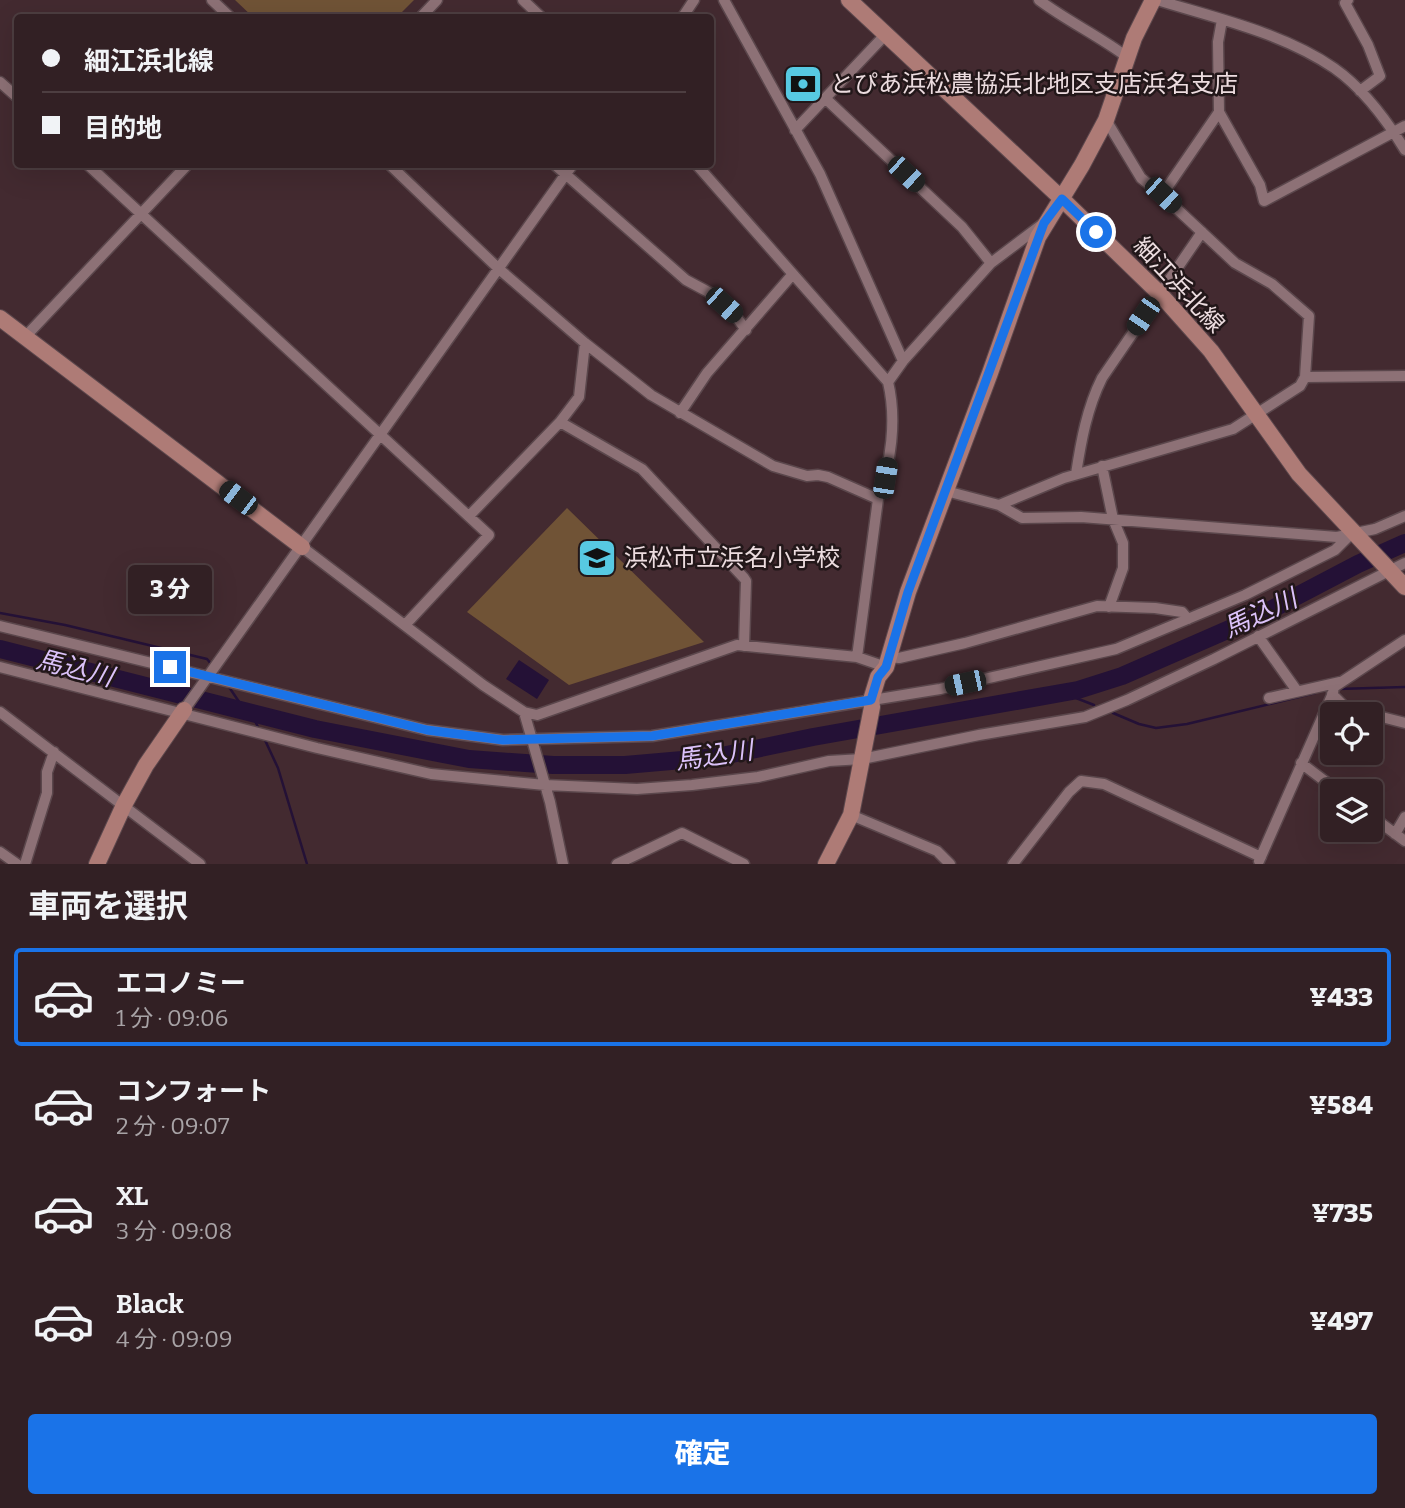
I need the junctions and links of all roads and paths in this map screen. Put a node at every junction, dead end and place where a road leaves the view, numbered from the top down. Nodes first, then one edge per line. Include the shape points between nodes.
1 (212, 0) edge
2 (437, 0) edge
3 (523, 0) edge
4 (724, 0) edge
5 (849, 0) edge
6 (1039, 0) edge
7 (1155, 0) edge
8 (1348, 0) edge
9 (227, 14) edge
10 (424, 14) edge
11 (538, 14) edge
12 (1222, 20) junction
13 (886, 34) junction
14 (1127, 57) junction
15 (0, 82) edge
16 (1360, 91) junction
17 (14, 95) edge
18 (825, 99) junction
19 (1219, 112) junction
20 (1106, 120) junction
21 (1405, 126) edge
22 (795, 130) junction
23 (1394, 132) junction
24 (1405, 150) edge
25 (91, 168) edge
26 (184, 168) edge
27 (393, 168) edge
28 (558, 168) edge
29 (570, 168) edge
30 (699, 168) edge
31 (565, 176) junction
32 (1163, 195) junction
33 (1062, 199) junction
34 (140, 215) junction
35 (1044, 223) junction
36 (1202, 232) junction
37 (991, 263) junction
38 (499, 269) junction
39 (792, 275) junction
40 (1161, 295) junction
41 (0, 318) edge
42 (746, 330) junction
43 (25, 337) junction
44 (585, 343) junction
45 (903, 361) junction
46 (1405, 376) edge
47 (1305, 377) junction
48 (888, 382) junction
49 (680, 413) junction
50 (1256, 414) junction
51 (559, 422) junction
52 (381, 435) junction
53 (1102, 466) junction
54 (1076, 474) junction
55 (946, 491) junction
56 (878, 499) junction
57 (999, 505) junction
58 (469, 516) junction
59 (1405, 516) edge
60 (1113, 519) junction
61 (1356, 535) junction
62 (302, 547) junction
63 (1394, 567) edge
64 (1405, 587) edge
65 (1109, 607) junction
66 (1188, 619) junction
67 (405, 625) junction
68 (0, 626) edge
69 (1258, 636) junction
70 (1405, 640) edge
71 (744, 646) junction
72 (857, 657) junction
73 (887, 662) junction
74 (0, 667) edge
75 (208, 677) junction
76 (1336, 688) junction
77 (1297, 691) junction
78 (1269, 698) dead end
79 (1339, 702) edge
80 (871, 703) junction
81 (183, 711) junction
82 (524, 712) junction
83 (4, 715) edge
84 (1383, 717) edge
85 (1405, 723) edge
86 (0, 728) edge
87 (531, 740) junction
88 (54, 752) junction
89 (863, 756) junction
90 (1301, 763) junction
91 (1322, 779) edge
92 (545, 785) junction
93 (124, 805) junction
94 (851, 815) junction
95 (1405, 817) edge
96 (1383, 825) edge
97 (1400, 838) edge
98 (0, 852) edge
99 (1259, 861) edge
100 (17, 864) edge
101 (25, 864) edge
102 (97, 864) edge
103 (200, 864) edge
104 (563, 864) edge
105 (617, 864) edge
106 (744, 864) edge
107 (826, 864) edge
108 (950, 864) edge
109 (1013, 864) edge

1 - 9 street
2 - 10 street
3 - 11 street
4 - 22 street
5 - 13 street, 細江浜北線
6 - 14 street
7 - 12 street
7 - 14 street
8 - 16 street via 1345,3 1380,76
12 - 16 street via 1303,51 1335,68
12 - 19 street
13 - 18 street
13 - 33 street, 細江浜北線
14 - 20 street
15 - 17 street
16 - 23 street
18 - 22 street
18 - 37 street via 962,227
19 - 23 street via 1260,185 1264,201
19 - 32 street
20 - 32 street via 1141,178
20 - 33 street
21 - 23 street
22 - 45 street via 820,174
23 - 24 street
25 - 34 street
26 - 34 street
27 - 38 street
28 - 31 street
29 - 31 street
30 - 39 street
31 - 38 street
31 - 42 street via 686,280 714,296
32 - 36 street
33 - 35 street
33 - 40 street, 細江浜北線
34 - 43 street
34 - 52 street
35 - 37 street
35 - 55 street
36 - 40 street
36 - 47 street via 1235,263 1272,284 1309,316
37 - 45 street
38 - 44 street
38 - 52 street
39 - 42 street
39 - 48 street
40 - 50 street, 細江浜北線 via 1211,351
40 - 54 street via 1096,389
41 - 43 street
42 - 49 street via 707,373
43 - 62 street
44 - 49 street
44 - 51 street via 579,397
45 - 48 street
46 - 47 street
47 - 50 street via 1300,386
48 - 56 street via 892,438
49 - 56 street via 773,466 828,477
50 - 53 street via 1233,429
50 - 61 street, 細江浜北線 via 1299,474
51 - 58 street
51 - 71 street via 642,469 744,578
52 - 58 street
52 - 62 street
53 - 54 street
53 - 60 street
54 - 57 street
55 - 57 street
55 - 73 street
56 - 72 street
57 - 60 street via 1022,518
58 - 67 street via 489,535
59 - 61 street
60 - 61 street
60 - 65 street via 1123,543 1123,568
61 - 63 street, 細江浜北線
61 - 66 street via 1335,550
62 - 67 street
62 - 75 street
63 - 64 street
63 - 69 street
65 - 66 street via 1156,608 1182,612
65 - 73 street via 1097,606
66 - 80 street via 1116,649
67 - 82 street
68 - 75 street
69 - 77 street
69 - 89 street via 1085,717
70 - 76 street
71 - 72 street
71 - 82 street via 537,715
72 - 73 street
73 - 80 street
74 - 81 street
75 - 81 street
75 - 87 street via 427,730
76 - 77 street
76 - 79 street
76 - 90 street
77 - 78 street
80 - 87 street via 652,736
80 - 89 street
81 - 92 street via 431,774
81 - 93 street
82 - 87 street
83 - 86 street
83 - 88 street
84 - 85 street
87 - 92 street
88 - 93 street
88 - 101 street via 47,772 47,793
89 - 92 street via 692,785 637,789
89 - 94 street
90 - 91 street
90 - 99 street
92 - 104 street
93 - 102 street
93 - 103 street
94 - 107 street
94 - 108 street via 937,851
95 - 97 street
96 - 97 street
98 - 100 street
99 - 109 street via 1104,784 1081,781
105 - 106 street via 682,833

